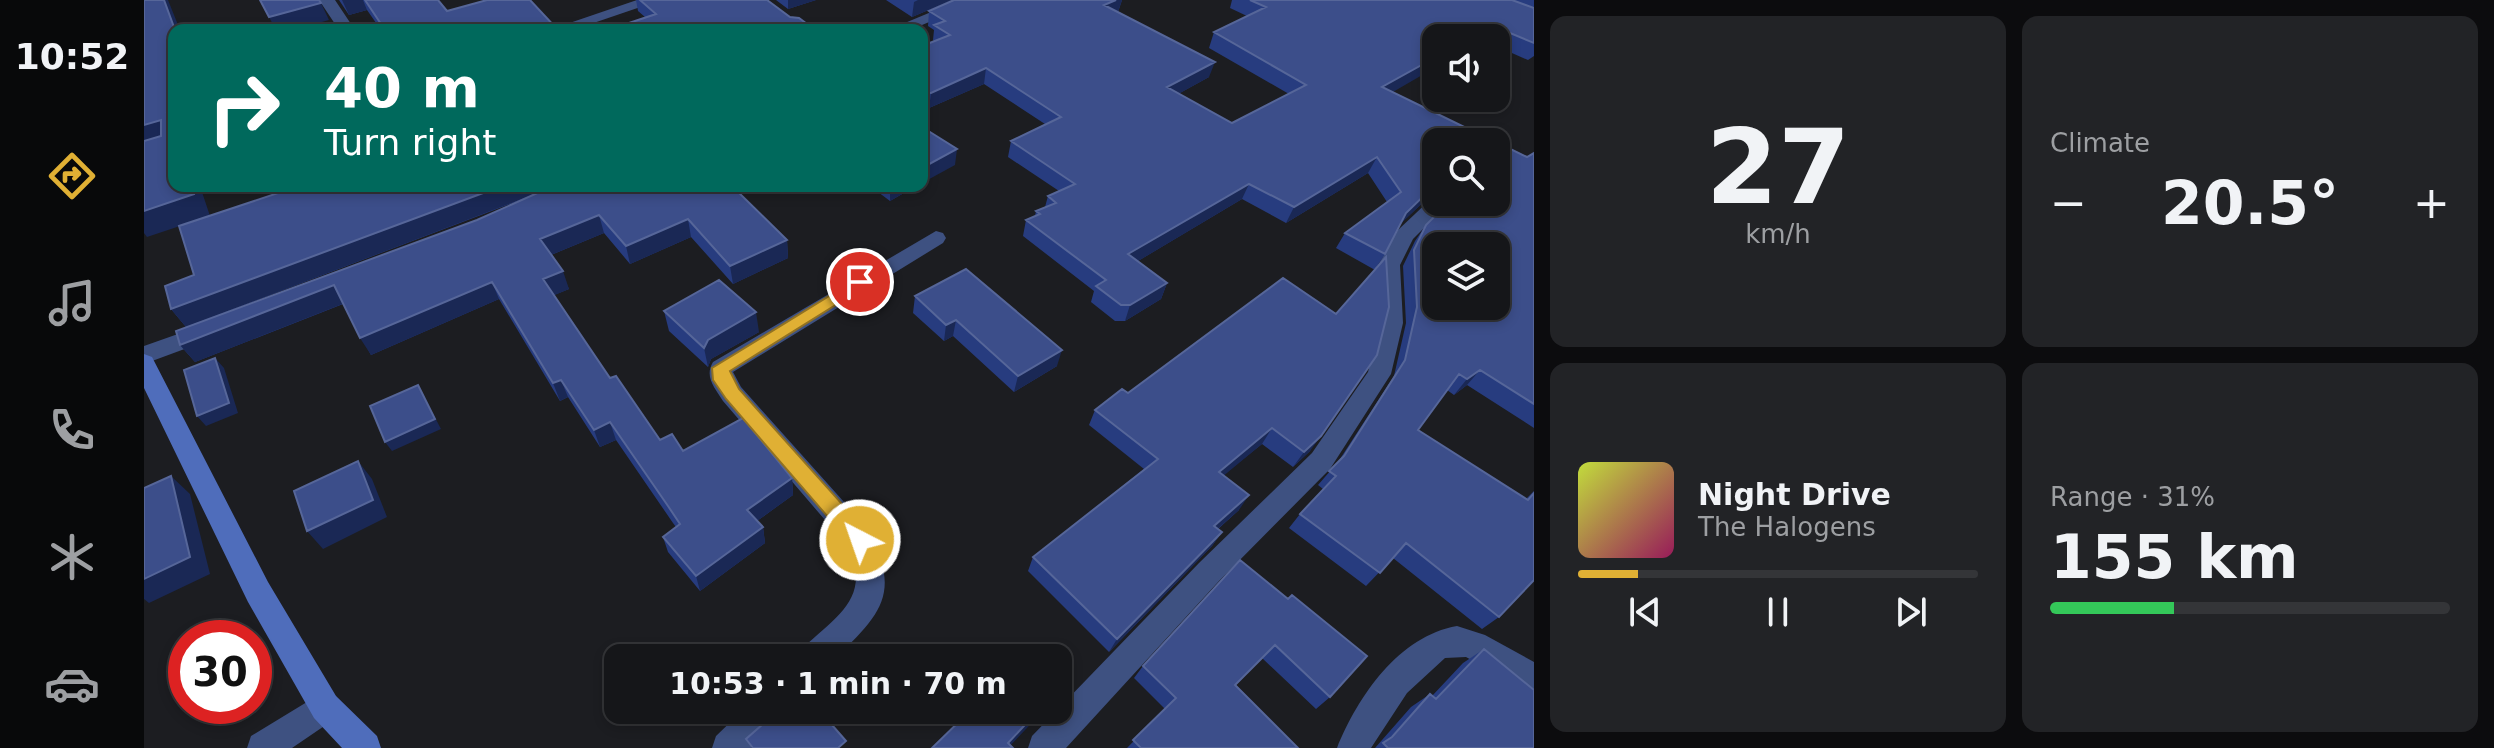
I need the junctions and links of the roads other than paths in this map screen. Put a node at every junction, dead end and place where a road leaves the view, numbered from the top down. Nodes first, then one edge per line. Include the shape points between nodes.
1 (327, 0) edge
2 (653, 0) edge
3 (974, 0) edge
4 (343, 24) edge
5 (576, 24) edge
6 (912, 24) edge
7 (1425, 216) edge
8 (936, 238) dead end
9 (231, 323) edge
10 (144, 355) edge
11 (144, 363) edge
12 (828, 644) edge
13 (1534, 679) edge
14 (325, 707) junction
15 (751, 724) edge
16 (263, 748) edge
17 (365, 748) edge
18 (728, 748) edge
19 (1044, 748) edge
20 (1353, 748) edge

1 - 4 street
2 - 5 street
3 - 6 street
7 - 19 street via 1405,235 1389,265 1392,323 1379,374 1321,461
8 - 12 street via 721,368 732,394 860,540 872,562 875,587
9 - 10 street
11 - 14 main road via 258,592
13 - 20 street via 1458,641 1442,644 1406,667
14 - 16 street
14 - 17 main road
15 - 18 street

